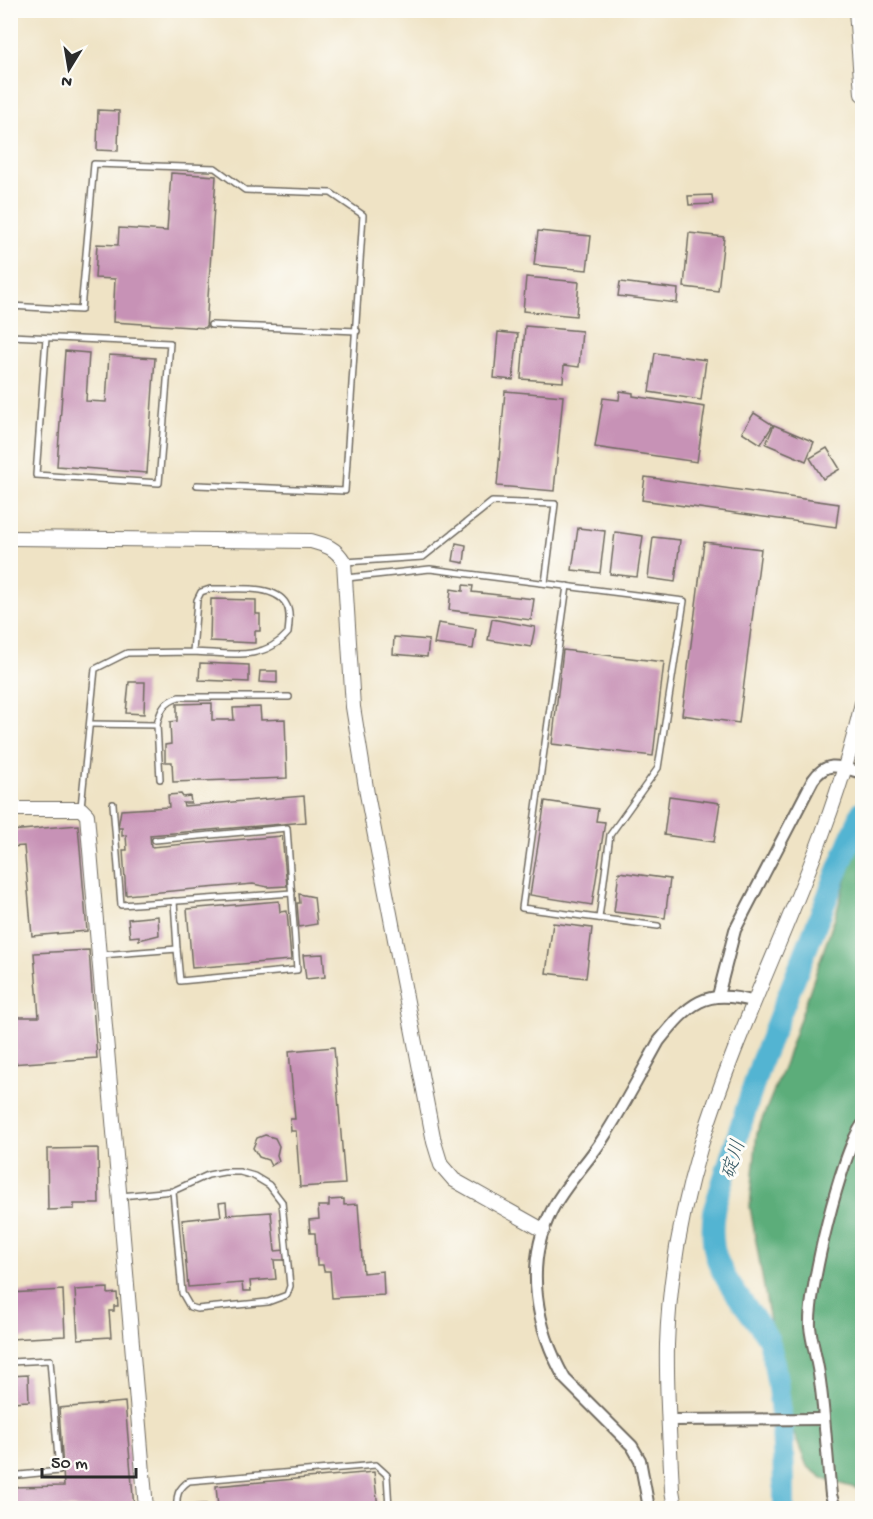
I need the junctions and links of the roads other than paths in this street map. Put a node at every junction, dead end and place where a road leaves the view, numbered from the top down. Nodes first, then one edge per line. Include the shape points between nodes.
1 (856, 10) edge
2 (862, 94) edge
3 (10, 306) edge
4 (211, 325) dead end
5 (357, 331) junction
6 (10, 336) edge
7 (46, 338) junction
8 (197, 485) dead end
9 (10, 538) edge
10 (344, 562) junction
11 (345, 578) junction
12 (546, 584) junction
13 (567, 586) junction
14 (193, 652) junction
15 (289, 697) dead end
16 (862, 703) edge
17 (90, 724) junction
18 (157, 725) junction
19 (844, 768) junction
20 (862, 773) edge
21 (160, 779) dead end
22 (113, 804) dead end
23 (81, 808) junction
24 (10, 809) edge
25 (155, 840) dead end
26 (292, 893) junction
27 (174, 901) junction
28 (599, 918) junction
29 (658, 926) dead end
30 (177, 949) junction
31 (99, 955) junction
32 (717, 996) junction
33 (754, 1002) junction
34 (862, 1125) edge
35 (173, 1191) junction
36 (120, 1196) junction
37 (543, 1230) junction
38 (10, 1362) edge
39 (823, 1419) junction
40 (669, 1420) junction
41 (10, 1476) edge
42 (146, 1509) edge
43 (177, 1509) edge
44 (389, 1509) edge
45 (649, 1509) edge
46 (675, 1509) edge
47 (835, 1509) edge

1 - 2 street
3 - 5 lane via 81,310 94,164 215,168 245,190 331,193 363,215
4 - 5 lane
5 - 8 lane via 345,491
6 - 7 lane
7 - 7 lane via 170,343 159,483 36,475
9 - 10 street via 311,541 328,546
10 - 11 street
10 - 12 lane via 423,557 492,502 555,504
11 - 12 lane via 430,569
11 - 37 street via 353,707 434,1142 441,1164 454,1180
12 - 13 lane
13 - 28 lane via 522,908
13 - 28 lane via 684,601 658,768 610,836
14 - 14 lane via 201,592 266,591 278,595 287,605 288,633 265,651
14 - 17 lane via 127,653 95,669
15 - 18 lane via 169,699 160,710
16 - 19 street
17 - 18 lane
17 - 23 lane
18 - 21 lane
19 - 20 street
19 - 32 street via 820,769 813,780 735,930
19 - 33 street
22 - 27 lane via 121,905
23 - 24 street
23 - 31 street via 87,815
25 - 26 lane via 287,828
26 - 27 lane
26 - 30 lane via 297,970 180,981
27 - 30 lane
28 - 29 lane
30 - 31 lane
31 - 36 street
32 - 33 street
32 - 37 street via 693,1006 659,1041 603,1138 551,1210
33 - 40 street via 701,1145 682,1224 667,1345
34 - 39 street via 853,1138 829,1218 810,1308
35 - 35 lane via 224,1172 240,1172 268,1185 282,1202 290,1286 287,1294 267,1302 190,1307 182,1293
35 - 36 lane
36 - 42 street
37 - 45 street via 535,1294 558,1367 565,1379 632,1446 640,1460
38 - 41 lane via 50,1360 59,1471
39 - 40 street
39 - 47 street
40 - 46 street
43 - 44 lane via 180,1487 189,1481 376,1465 387,1475

